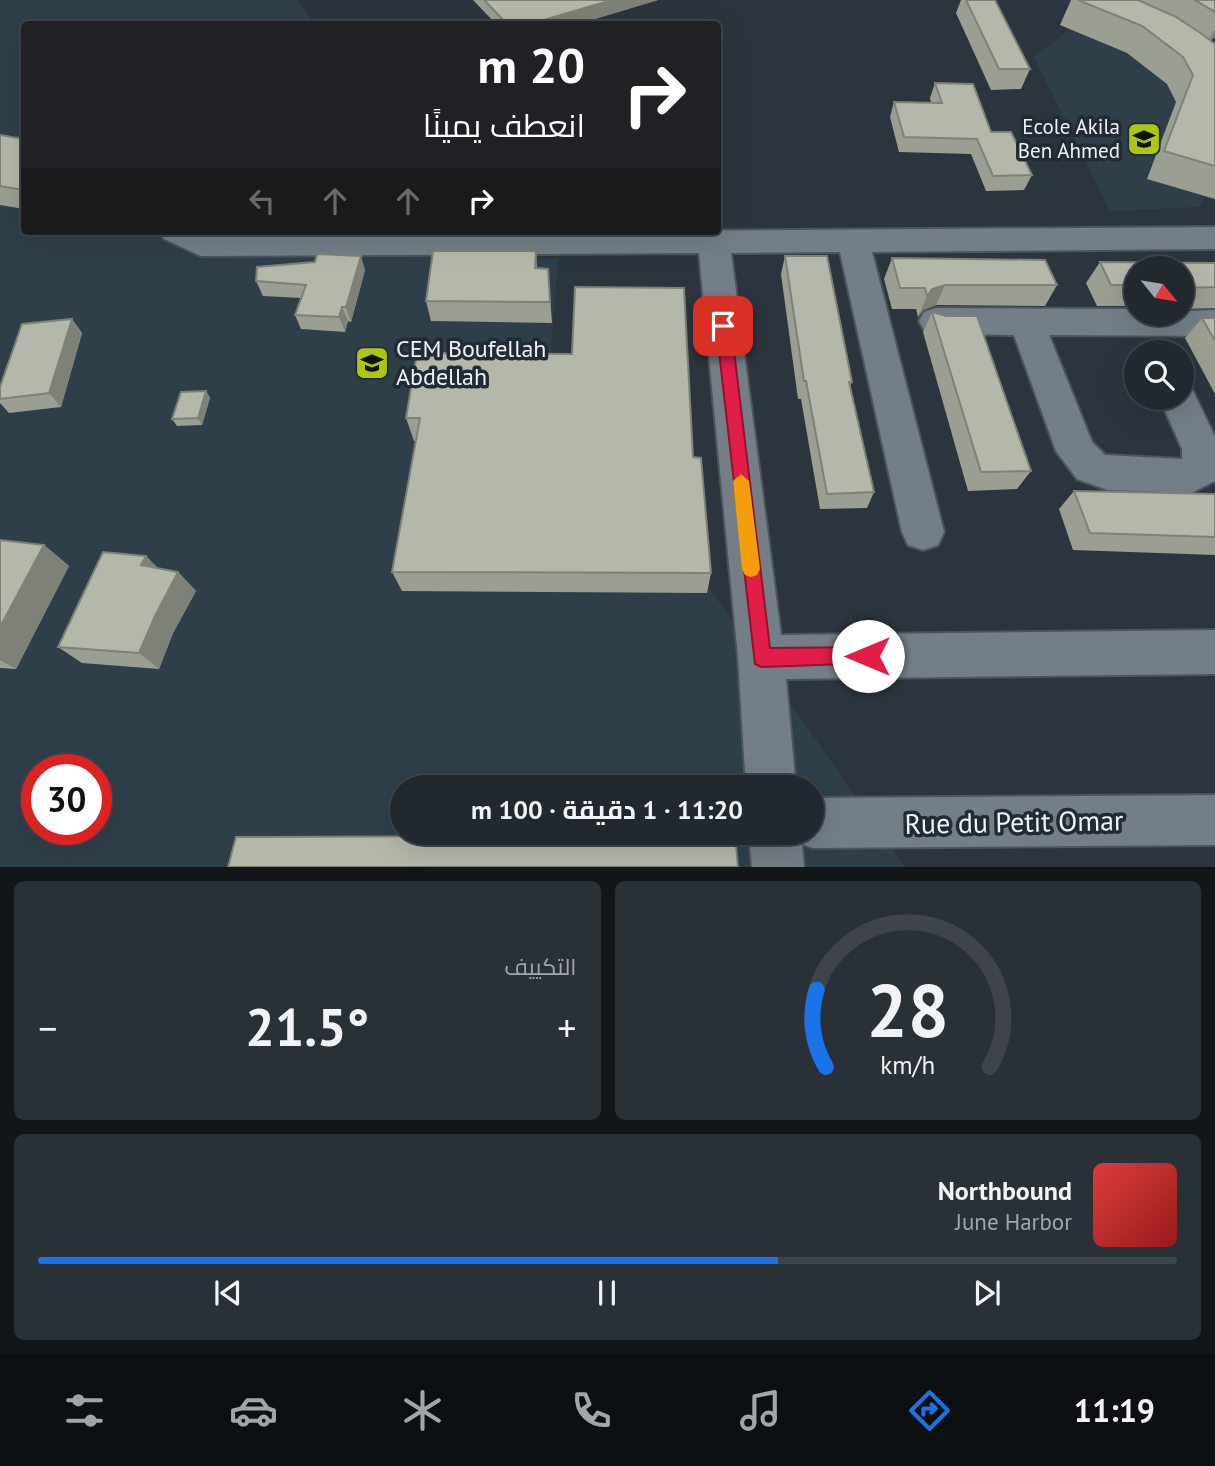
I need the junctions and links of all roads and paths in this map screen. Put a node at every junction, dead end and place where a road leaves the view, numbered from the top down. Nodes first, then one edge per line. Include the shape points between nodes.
1 (188, 238) edge
2 (1215, 238) edge
3 (714, 243) junction
4 (854, 243) junction
5 (936, 321) edge
6 (1026, 321) junction
7 (1215, 323) edge
8 (1150, 337) edge
9 (1184, 410) edge
10 (923, 533) dead end
11 (1215, 652) edge
12 (761, 657) junction
13 (770, 775) edge
14 (1215, 820) edge
15 (824, 823) edge
16 (776, 845) edge
17 (778, 867) edge

1 - 3 street
2 - 4 street
3 - 4 street
3 - 12 street
4 - 10 street
5 - 6 street
6 - 8 street
6 - 9 street via 1076,451 1091,467 1108,473 1191,476 1202,468 1201,449
7 - 8 street
11 - 12 street
12 - 13 street
14 - 15 street, Rue du Petit Omar
16 - 17 street

